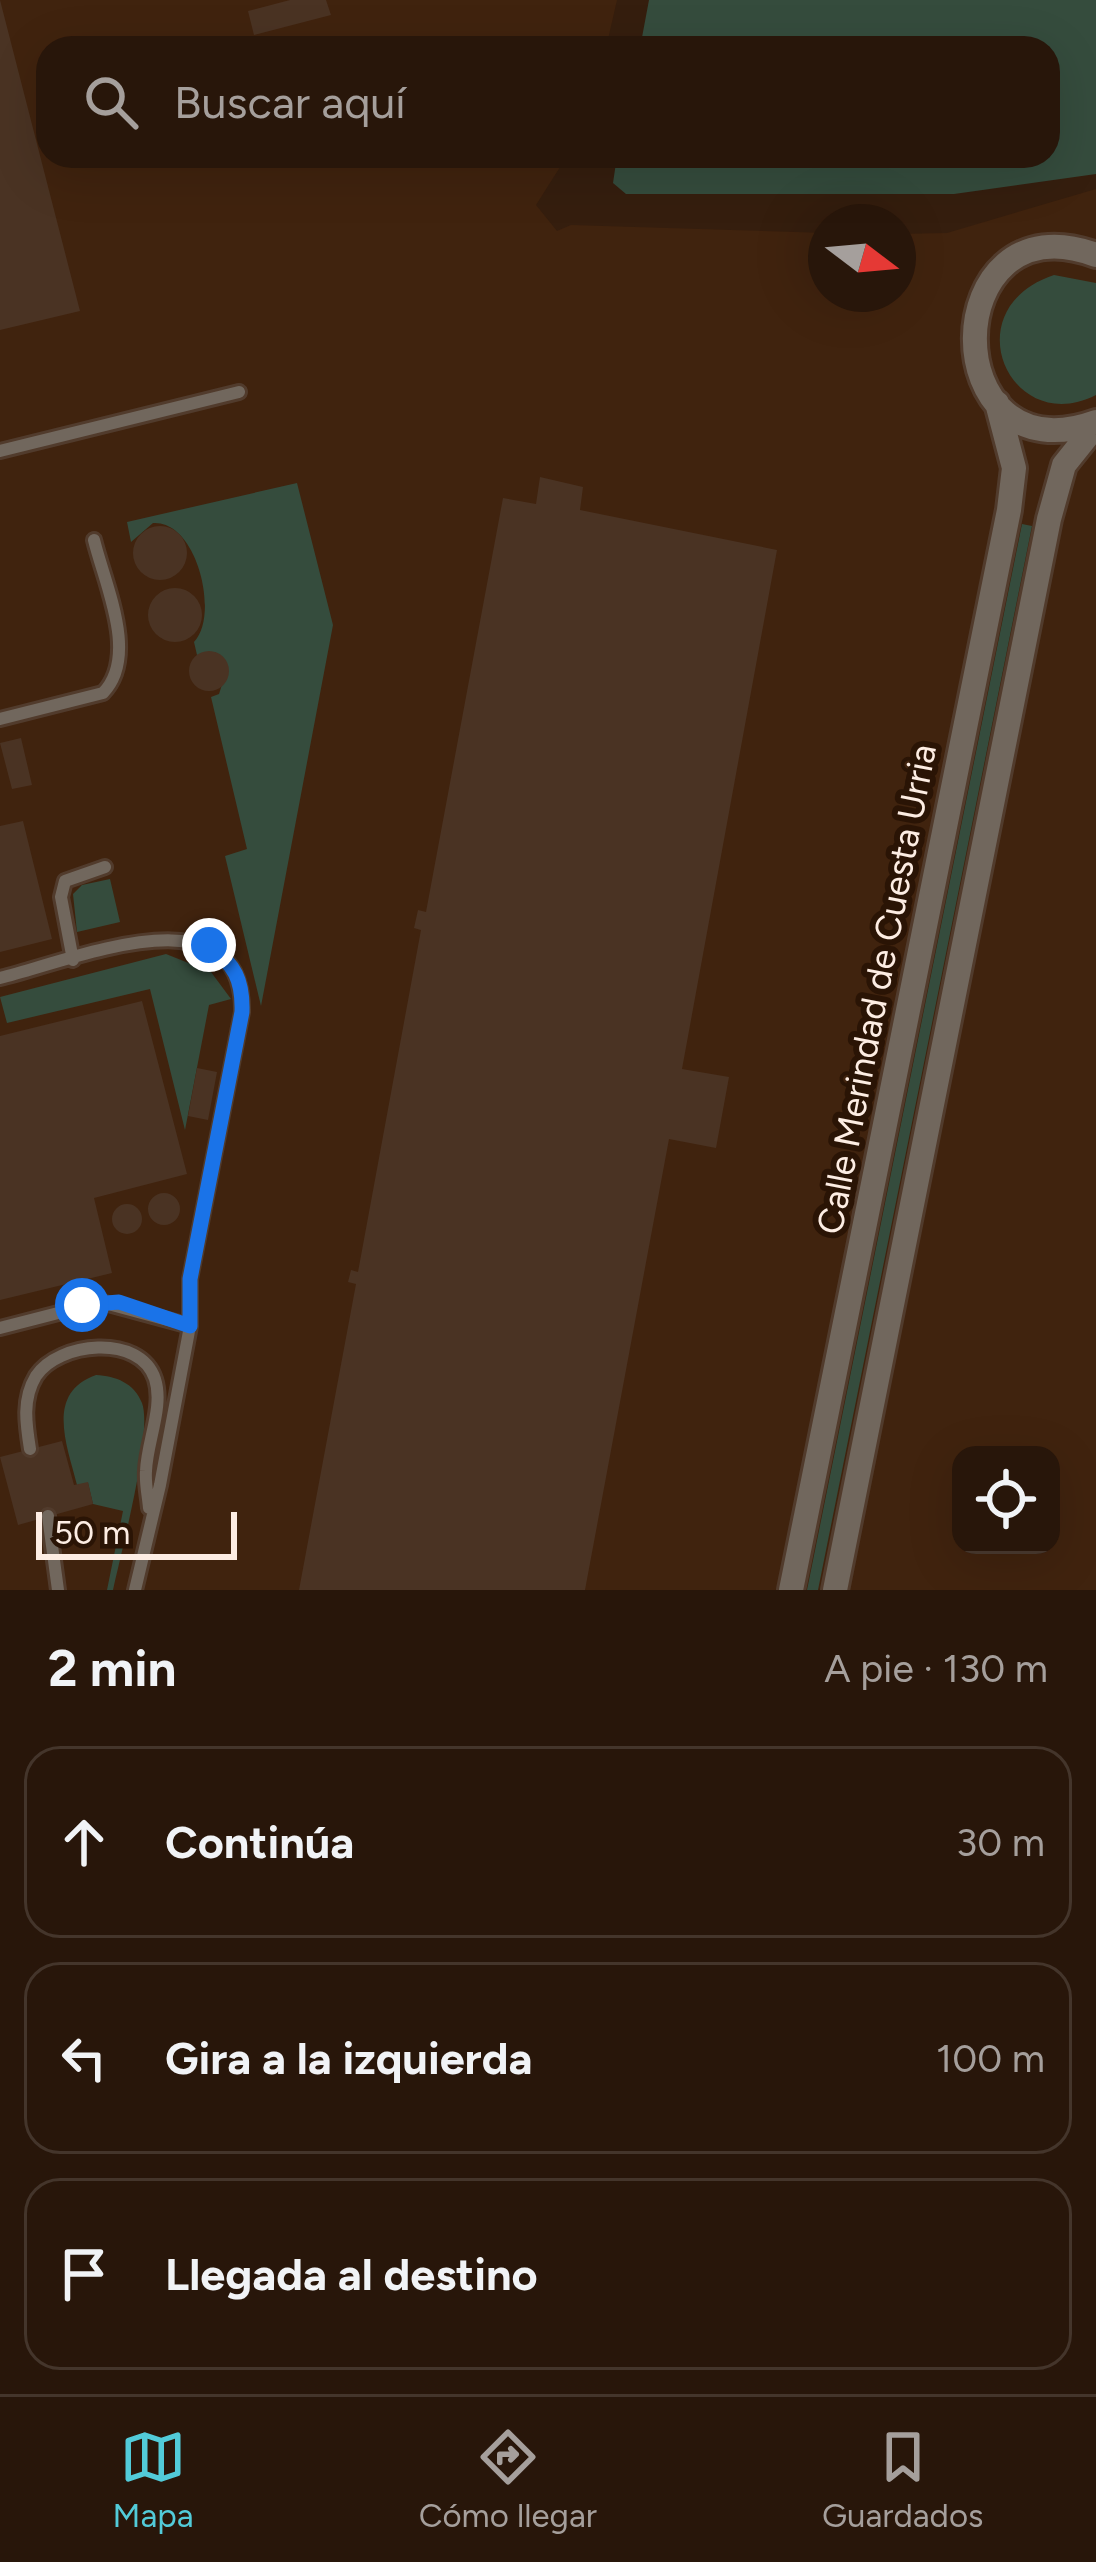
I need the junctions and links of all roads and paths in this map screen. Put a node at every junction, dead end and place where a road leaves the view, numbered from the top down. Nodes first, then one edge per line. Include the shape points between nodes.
1 (1096, 255) edge
2 (239, 392) dead end
3 (997, 403) junction
4 (1096, 424) edge
5 (0, 451) edge
6 (94, 540) dead end
7 (0, 719) edge
8 (105, 867) dead end
9 (74, 960) junction
10 (0, 978) edge
11 (190, 1326) junction
12 (0, 1328) edge
13 (30, 1449) dead end
14 (149, 1515) junction
15 (48, 1516) dead end
16 (58, 1590) edge
17 (134, 1590) edge
18 (791, 1590) edge
19 (835, 1590) edge

1 - 3 street, Calle Merindad de Cuesta Urria via 1051,248 1027,254 987,285 970,333 973,358
2 - 5 lane
3 - 4 street via 1038,426
3 - 18 street, Calle Merindad de Cuesta Urria via 1014,468 1009,510
4 - 19 street, Calle Merindad de Cuesta Urria via 1064,465 1049,519
6 - 7 lane via 120,650 114,682 103,693
8 - 9 lane via 65,881
9 - 10 lane
9 - 11 lane via 187,938 228,959 243,984 190,1279
11 - 12 lane via 101,1302
11 - 14 lane
13 - 14 lane via 27,1400 38,1373 86,1349 143,1360 158,1396 146,1471
14 - 17 lane
15 - 16 lane

